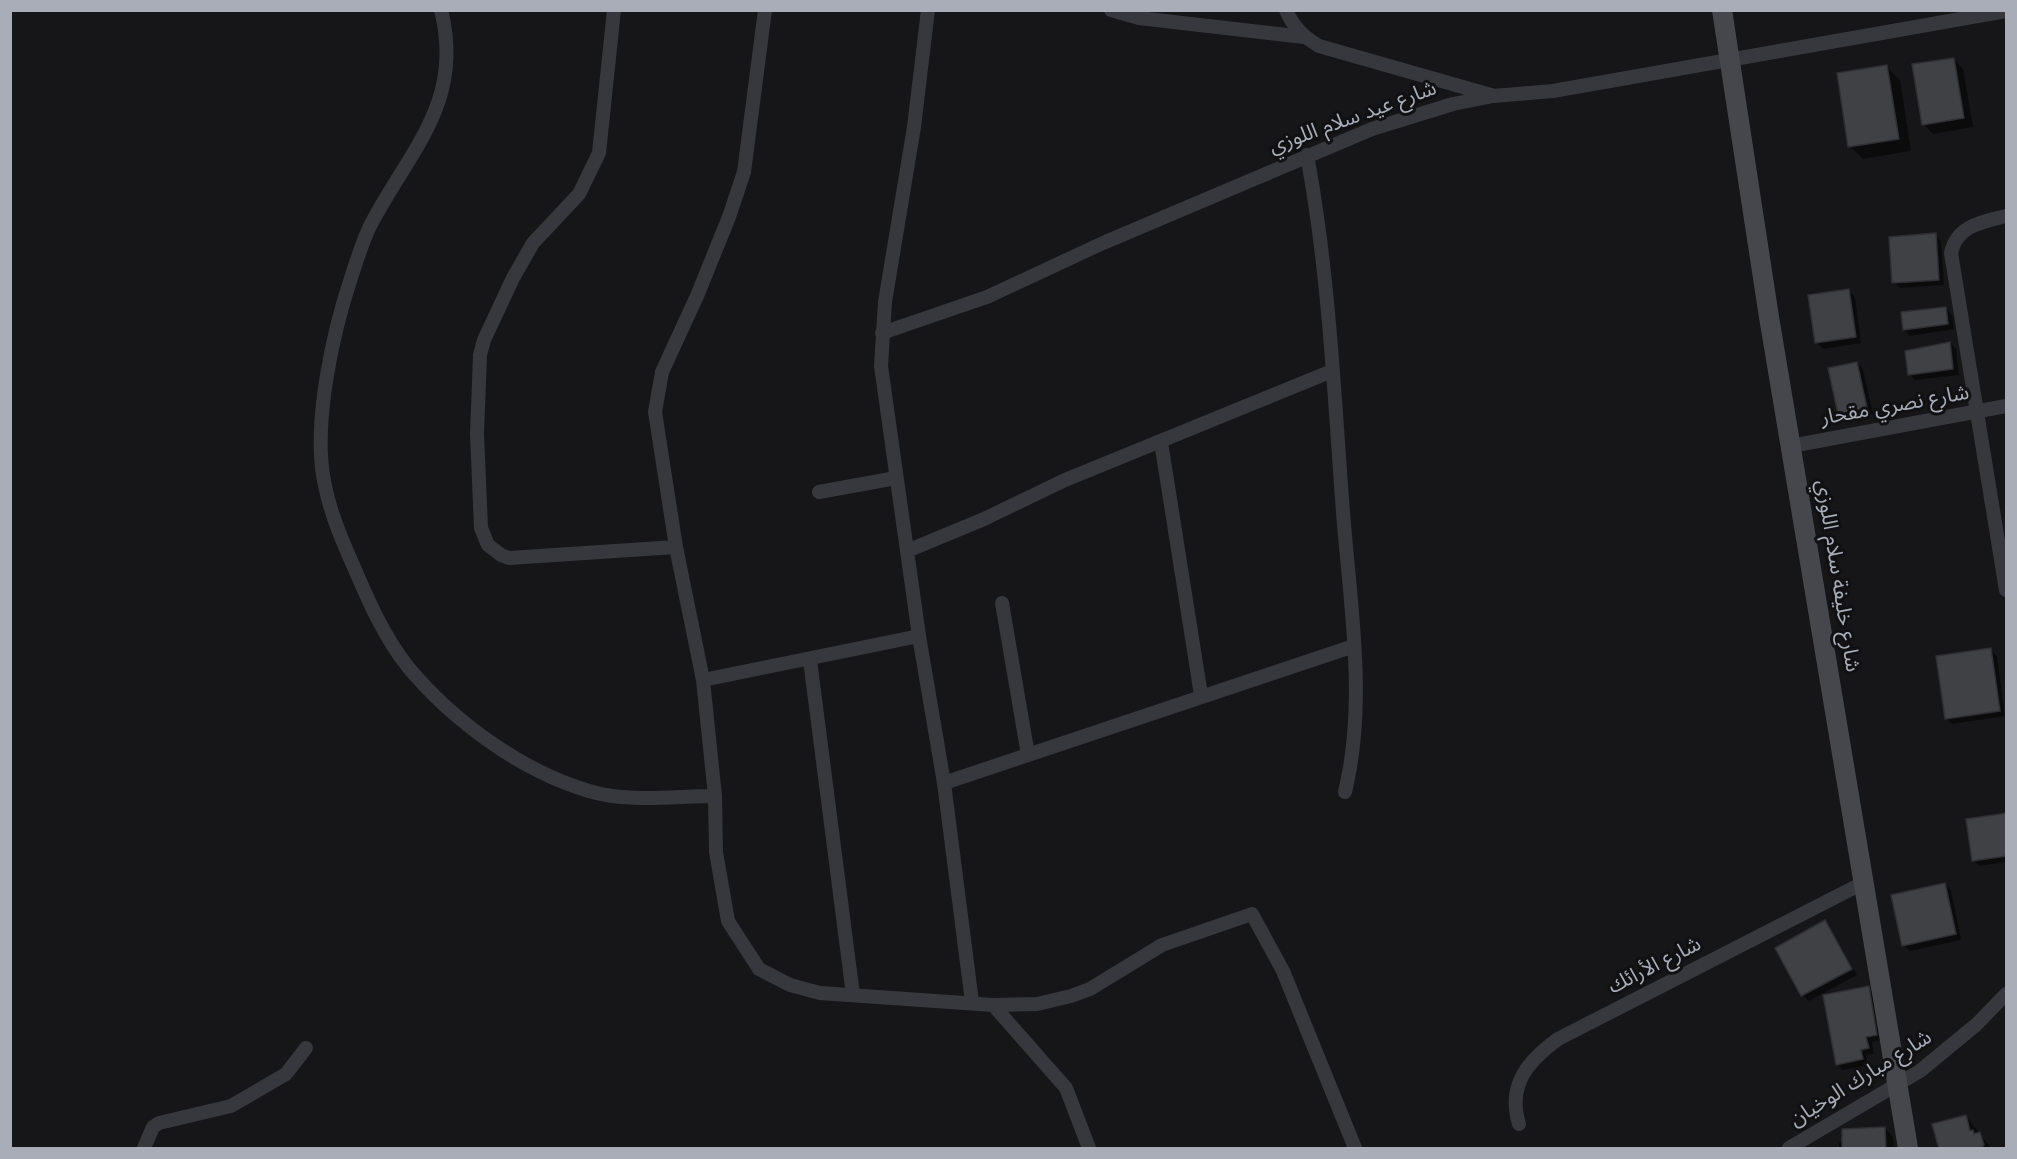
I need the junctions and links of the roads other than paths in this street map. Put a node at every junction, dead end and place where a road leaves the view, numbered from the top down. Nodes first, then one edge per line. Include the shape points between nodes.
1 (441, 10) edge
2 (614, 10) edge
3 (765, 10) edge
4 (927, 10) edge
5 (1111, 10) edge
6 (1286, 10) edge
7 (1722, 10) edge
8 (2007, 10) edge
9 (1927, 17) edge
10 (1304, 37) junction
11 (1731, 59) junction
12 (1493, 96) junction
13 (1307, 155) junction
14 (2007, 216) edge
15 (882, 333) junction
16 (1332, 371) junction
17 (2007, 406) edge
18 (1979, 412) junction
19 (1161, 442) junction
20 (1791, 446) junction
21 (896, 478) junction
22 (819, 492) dead end
23 (676, 547) junction
24 (908, 550) junction
25 (2007, 590) edge
26 (1002, 603) dead end
27 (919, 636) junction
28 (1354, 646) junction
29 (810, 660) junction
30 (704, 680) junction
31 (1201, 695) junction
32 (1028, 755) junction
33 (944, 783) junction
34 (1345, 792) dead end
35 (715, 796) junction
36 (1863, 883) junction
37 (2007, 994) edge
38 (853, 996) junction
39 (972, 1002) junction
40 (993, 1005) junction
41 (306, 1048) dead end
42 (1898, 1084) junction
43 (1519, 1124) dead end
44 (144, 1149) edge
45 (1089, 1149) edge
46 (1355, 1149) edge
47 (1789, 1149) edge
48 (1908, 1149) edge

1 - 35 street via 447,53 442,94 429,130 369,229 350,279 338,329 320,437 322,474 333,520 369,604 406,665 432,694 479,732 558,780 591,792
2 - 23 street via 599,153 579,194 533,243 484,340 477,391 481,528 488,545 509,558
3 - 23 street via 744,172 701,286 662,372 656,397 656,423
4 - 15 street via 914,127
5 - 10 street via 1138,18
6 - 10 street
7 - 11 street, شارع خليفة سلام اللوزي
8 - 9 street, شارع عيد سلام اللوزي
9 - 11 street, شارع عيد سلام اللوزي
10 - 12 street via 1319,46
11 - 12 street, شارع عيد سلام اللوزي via 1526,95
11 - 20 street, شارع خليفة سلام اللوزي
12 - 13 street, شارع عيد سلام اللوزي via 1382,126
13 - 15 street, شارع عيد سلام اللوزي via 987,297
13 - 16 street via 1319,230
14 - 18 street via 1973,224 1953,245
15 - 21 street via 883,391
16 - 19 street
16 - 28 street
17 - 18 street, شارع نصري مقحار
18 - 20 street, شارع نصري مقحار
18 - 25 street
19 - 24 street
19 - 31 street
20 - 36 street, شارع خليفة سلام اللوزي
21 - 22 street
21 - 24 street
23 - 30 street
24 - 27 street
26 - 32 street
27 - 29 street
27 - 33 street
28 - 31 street
28 - 34 street via 1354,735
29 - 30 street
29 - 38 street
30 - 35 street
31 - 32 street
32 - 33 street
33 - 39 street
35 - 38 street via 721,888 728,921 742,946 759,969 790,985
36 - 42 street, شارع خليفة سلام اللوزي
36 - 43 street, شارع الأرائك via 1558,1039 1528,1063 1521,1074 1514,1102
37 - 42 street, شارع مبارك الوخيان via 1941,1056
38 - 39 street
39 - 40 street
40 - 45 street via 1066,1088
40 - 46 street via 1037,1004 1090,990 1162,945 1252,914 1282,971
41 - 44 street via 286,1074 231,1106 159,1123 153,1127
42 - 47 street, شارع مبارك الوخيان
42 - 48 street, شارع خليفة سلام اللوزي

